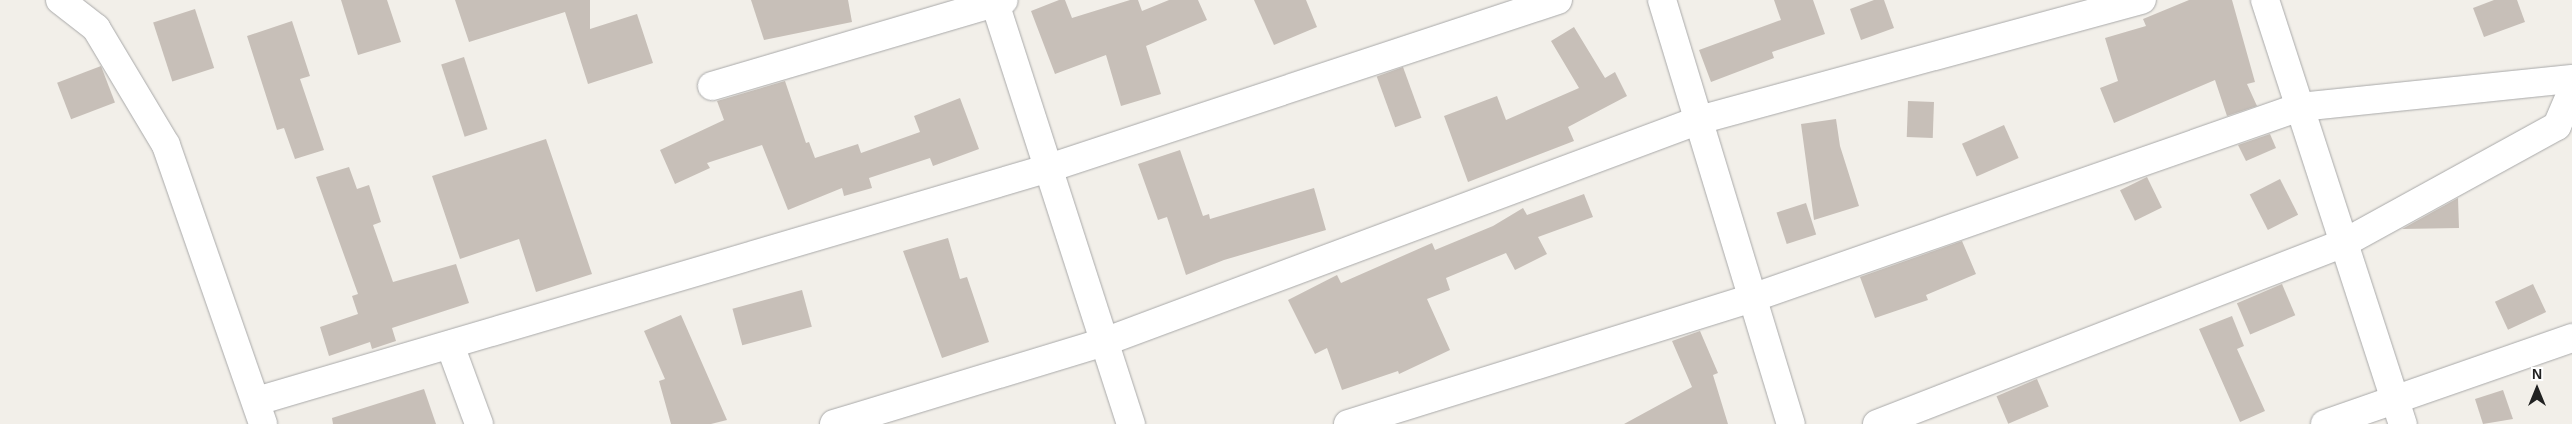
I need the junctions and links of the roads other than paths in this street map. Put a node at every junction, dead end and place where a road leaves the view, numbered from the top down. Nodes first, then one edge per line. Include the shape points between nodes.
1 (60, 0) edge
2 (1558, 0) edge
3 (1662, 0) edge
4 (2142, 0) edge
5 (2265, 0) edge
6 (998, 1) edge
7 (2572, 79) edge
8 (712, 86) dead end
9 (2572, 90) edge
10 (2300, 106) junction
11 (1698, 120) junction
12 (1049, 168) junction
13 (2344, 243) junction
14 (1752, 298) junction
15 (2572, 338) edge
16 (1104, 342) junction
17 (450, 345) junction
18 (2395, 398) junction
19 (260, 413) edge
20 (478, 424) edge
21 (834, 424) edge
22 (1131, 424) edge
23 (1348, 424) edge
24 (1791, 424) edge
25 (1877, 424) edge
26 (2325, 424) edge
27 (2403, 424) edge

1 - 19 street via 96,28 166,145
2 - 12 street
3 - 11 street
4 - 11 street
5 - 10 street
6 - 8 street
6 - 12 street
7 - 10 street
9 - 13 street via 2557,126
10 - 13 street
10 - 14 street
11 - 14 street
11 - 16 street
12 - 16 street
12 - 17 street
13 - 18 street
13 - 25 street
14 - 23 street
14 - 24 street
15 - 18 street
16 - 21 street
16 - 22 street
17 - 19 street
17 - 20 street
18 - 26 street
18 - 27 street

